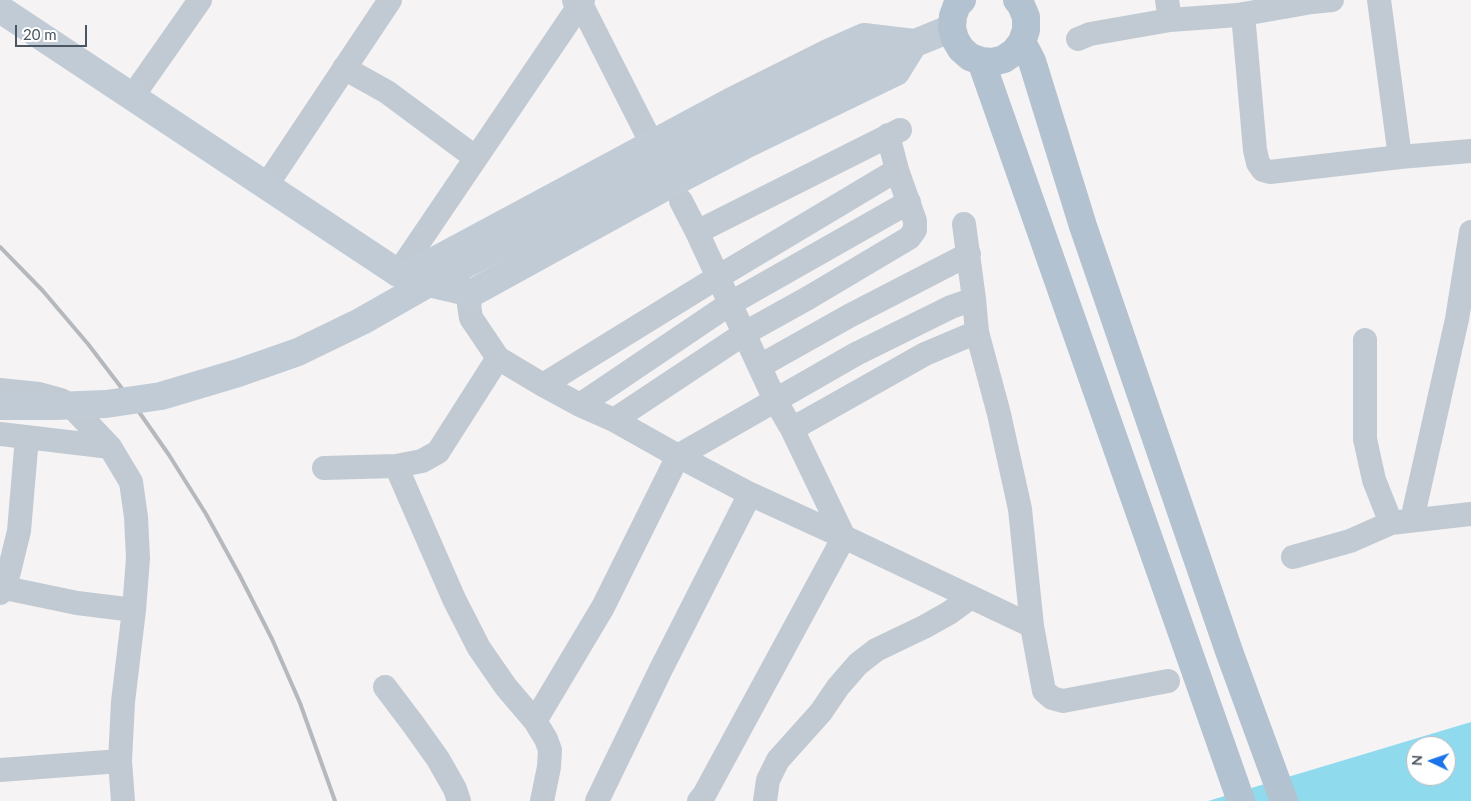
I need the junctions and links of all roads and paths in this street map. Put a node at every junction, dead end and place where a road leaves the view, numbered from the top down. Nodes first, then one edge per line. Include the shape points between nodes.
1 (7, 0) edge
2 (200, 0) edge
3 (390, 0) edge
4 (962, 0) edge
5 (1332, 0) edge
6 (1379, 0) edge
7 (579, 1) edge
8 (1020, 2) edge
9 (0, 9) edge
10 (1168, 10) edge
11 (1243, 14) junction
12 (952, 28) junction
13 (1078, 39) dead end
14 (1022, 42) junction
15 (914, 43) junction
16 (981, 61) junction
17 (344, 68) junction
18 (132, 96) junction
19 (652, 144) junction
20 (1471, 151) edge
21 (1400, 157) junction
22 (476, 158) junction
23 (897, 170) junction
24 (266, 186) junction
25 (681, 201) dead end
26 (909, 202) junction
27 (964, 224) dead end
28 (697, 232) junction
29 (1471, 232) edge
30 (969, 254) junction
31 (402, 275) junction
32 (718, 278) junction
33 (472, 293) junction
34 (974, 299) junction
35 (731, 303) junction
36 (977, 332) junction
37 (745, 333) junction
38 (1365, 340) dead end
39 (498, 358) junction
40 (760, 366) junction
41 (543, 385) junction
42 (0, 390) edge
43 (775, 400) junction
44 (580, 404) junction
45 (0, 406) edge
46 (614, 420) junction
47 (792, 429) junction
48 (0, 434) edge
49 (26, 437) junction
50 (110, 447) junction
51 (678, 456) junction
52 (396, 466) junction
53 (324, 468) dead end
54 (750, 494) junction
55 (1471, 514) edge
56 (1402, 522) junction
57 (844, 536) junction
58 (1293, 557) dead end
59 (3, 591) edge
60 (971, 597) junction
61 (134, 610) junction
62 (1032, 626) junction
63 (1168, 681) dead end
64 (384, 687) dead end
65 (535, 721) junction
66 (120, 761) junction
67 (0, 770) edge
68 (123, 801) edge
69 (459, 801) edge
70 (542, 801) edge
71 (597, 801) edge
72 (699, 801) edge
73 (765, 801) edge
74 (1242, 801) edge
75 (1284, 801) edge

1 - 9 street
2 - 18 street
3 - 17 street
4 - 12 main road via 953,16
5 - 11 street
6 - 21 street
7 - 19 street
7 - 22 street
8 - 14 main road via 1026,17
9 - 18 street
10 - 11 street
10 - 13 street
11 - 21 street via 1255,150 1263,170 1270,172
12 - 15 street
12 - 16 main road via 961,49
14 - 16 main road via 1004,59
14 - 75 main road via 1032,61 1083,226
15 - 19 street via 864,37 755,89
15 - 33 street via 896,72 663,187
15 - 45 street, bridge via 802,92 298,352 160,396 97,404
16 - 74 main road
17 - 22 street via 387,92
17 - 24 street
18 - 24 street
19 - 31 street
20 - 21 street
22 - 31 street
23 - 26 street
23 - 28 street via 894,133
23 - 32 street
24 - 31 street
25 - 28 street
26 - 35 street
26 - 37 street via 915,230 909,238
27 - 30 street
28 - 32 street
29 - 56 street via 1457,319
30 - 34 street
30 - 40 street
31 - 33 street
32 - 35 street
32 - 41 street
33 - 39 street via 469,305 471,318
34 - 36 street
34 - 43 street via 951,306 856,354
35 - 37 street
35 - 44 street
36 - 47 street via 925,354
36 - 62 street via 1020,509
37 - 40 street
37 - 46 street
38 - 56 street via 1365,439 1374,480
39 - 41 street
39 - 52 street via 438,452 422,461
40 - 43 street
41 - 44 street
42 - 50 street via 61,400 73,408
43 - 47 street
43 - 51 street
44 - 46 street
46 - 51 street
47 - 57 street
48 - 49 street
49 - 50 street
49 - 59 street via 19,531
50 - 61 street via 131,482 138,558
51 - 54 street
51 - 65 street via 603,607
52 - 53 street
52 - 65 street via 479,648
54 - 57 street
54 - 71 street
55 - 56 street
56 - 58 street
57 - 60 street
57 - 72 street
59 - 61 street
60 - 62 street
60 - 73 street via 932,622 876,650 858,664 778,760 768,780
61 - 66 street
62 - 63 street via 1044,691 1052,698 1063,701
64 - 69 street via 438,759
65 - 70 street via 550,750
66 - 67 street
66 - 68 street

